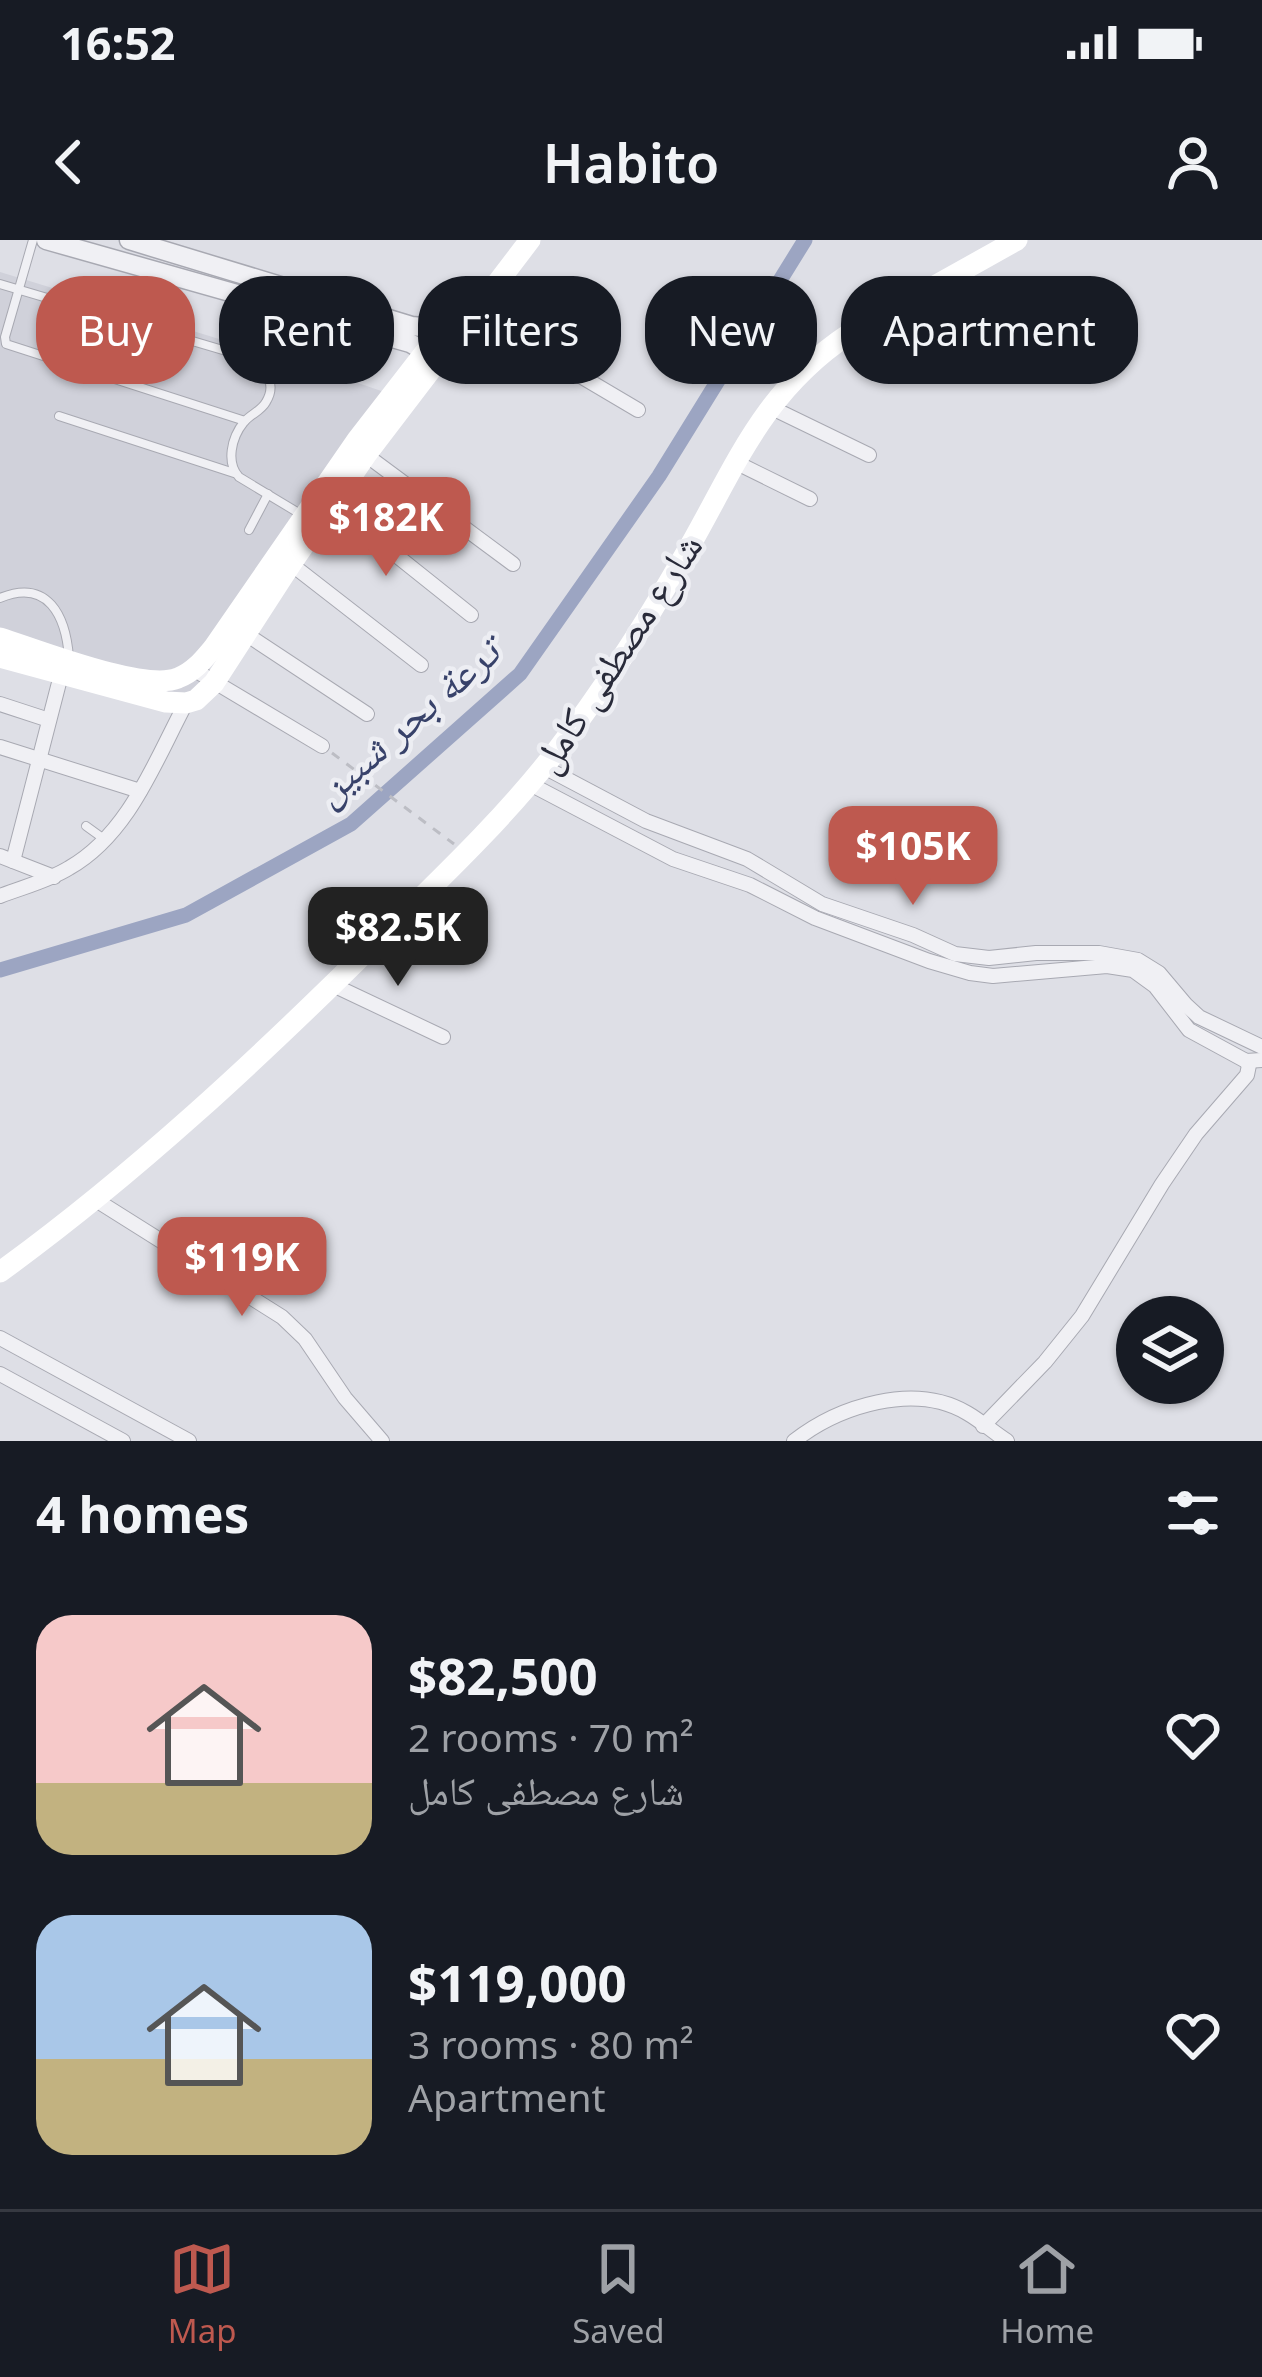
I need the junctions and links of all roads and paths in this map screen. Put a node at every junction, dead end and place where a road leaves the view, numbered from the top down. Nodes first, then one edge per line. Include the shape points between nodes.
1 (33, 240) edge
2 (129, 240) edge
3 (514, 240) edge
4 (530, 240) edge
5 (1017, 240) edge
6 (52, 241) edge
7 (192, 259) junction
8 (172, 276) edge
9 (187, 276) edge
10 (485, 276) edge
11 (502, 276) edge
12 (195, 283) edge
13 (0, 284) edge
14 (19, 289) junction
15 (418, 327) edge
16 (418, 349) edge
17 (418, 361) edge
18 (420, 384) edge
19 (594, 384) edge
20 (770, 407) junction
21 (638, 410) dead end
22 (59, 416) dead end
23 (245, 421) junction
24 (367, 455) junction
25 (869, 455) dead end
26 (736, 463) junction
27 (235, 473) junction
28 (268, 494) junction
29 (810, 499) dead end
30 (332, 504) junction
31 (303, 516) junction
32 (248, 530) dead end
33 (291, 564) junction
34 (513, 564) dead end
35 (0, 598) edge
36 (471, 616) dead end
37 (245, 634) junction
38 (0, 638) edge
39 (0, 657) edge
40 (422, 665) dead end
41 (65, 667) junction
42 (187, 674) junction
43 (214, 683) junction
44 (186, 703) junction
45 (0, 704) edge
46 (367, 714) dead end
47 (50, 720) junction
48 (322, 746) dead end
49 (0, 747) edge
50 (339, 758) dead end
51 (39, 759) junction
52 (537, 776) junction
53 (140, 790) junction
54 (86, 826) dead end
55 (444, 837) dead end
56 (105, 840) junction
57 (7, 859) edge
58 (54, 877) junction
59 (0, 896) edge
60 (333, 985) junction
61 (442, 1037) dead end
62 (1262, 1047) edge
63 (1254, 1060) edge
64 (96, 1200) junction
65 (0, 1272) edge
66 (0, 1338) edge
67 (0, 1374) edge
68 (983, 1426) junction
69 (123, 1441) edge
70 (189, 1441) edge
71 (382, 1441) edge
72 (794, 1441) edge
73 (1007, 1441) edge

1 - 14 lane
2 - 7 street
3 - 10 main road
4 - 11 main road
5 - 20 main road, شارع مصطفى كامل via 828,348
6 - 8 street
7 - 9 street
7 - 15 street
12 - 16 street
13 - 14 lane
14 - 23 lane via 4,340 10,347
14 - 23 lane via 251,358 270,386 265,404
17 - 31 main road
18 - 24 main road
19 - 21 street
20 - 25 street
20 - 26 main road, شارع مصطفى كامل
22 - 27 lane
23 - 27 lane via 231,456
24 - 30 main road
24 - 34 street
26 - 29 street
26 - 52 main road, شارع مصطفى كامل via 603,687
27 - 28 lane
28 - 31 lane
28 - 32 lane
30 - 33 main road
30 - 36 street
31 - 42 main road
33 - 37 main road
33 - 40 street
35 - 41 lane via 34,594 58,611
37 - 43 main road
37 - 46 street
38 - 41 main road
39 - 41 main road
41 - 42 main road via 170,681
41 - 44 main road
41 - 47 street
42 - 43 street
43 - 44 main road
43 - 48 street
44 - 53 street
45 - 47 street
47 - 51 street
49 - 51 street
50 - 55 path
51 - 53 street
51 - 57 street
52 - 60 main road, شارع مصطفى كامل
52 - 62 street via 747,859 822,904 956,954 1138,960 1199,1017
52 - 63 street via 673,859 929,961 993,976 1133,970 1189,1030
53 - 56 street
54 - 56 lane
56 - 58 street
57 - 58 street
58 - 59 street
60 - 61 street
60 - 64 main road, شارع مصطفى كامل
63 - 68 street via 1185,1150 1082,1316
64 - 65 main road, شارع مصطفى كامل
64 - 71 street via 282,1317
66 - 70 street
67 - 69 street
68 - 72 street via 943,1403 884,1401 843,1412
68 - 73 street

